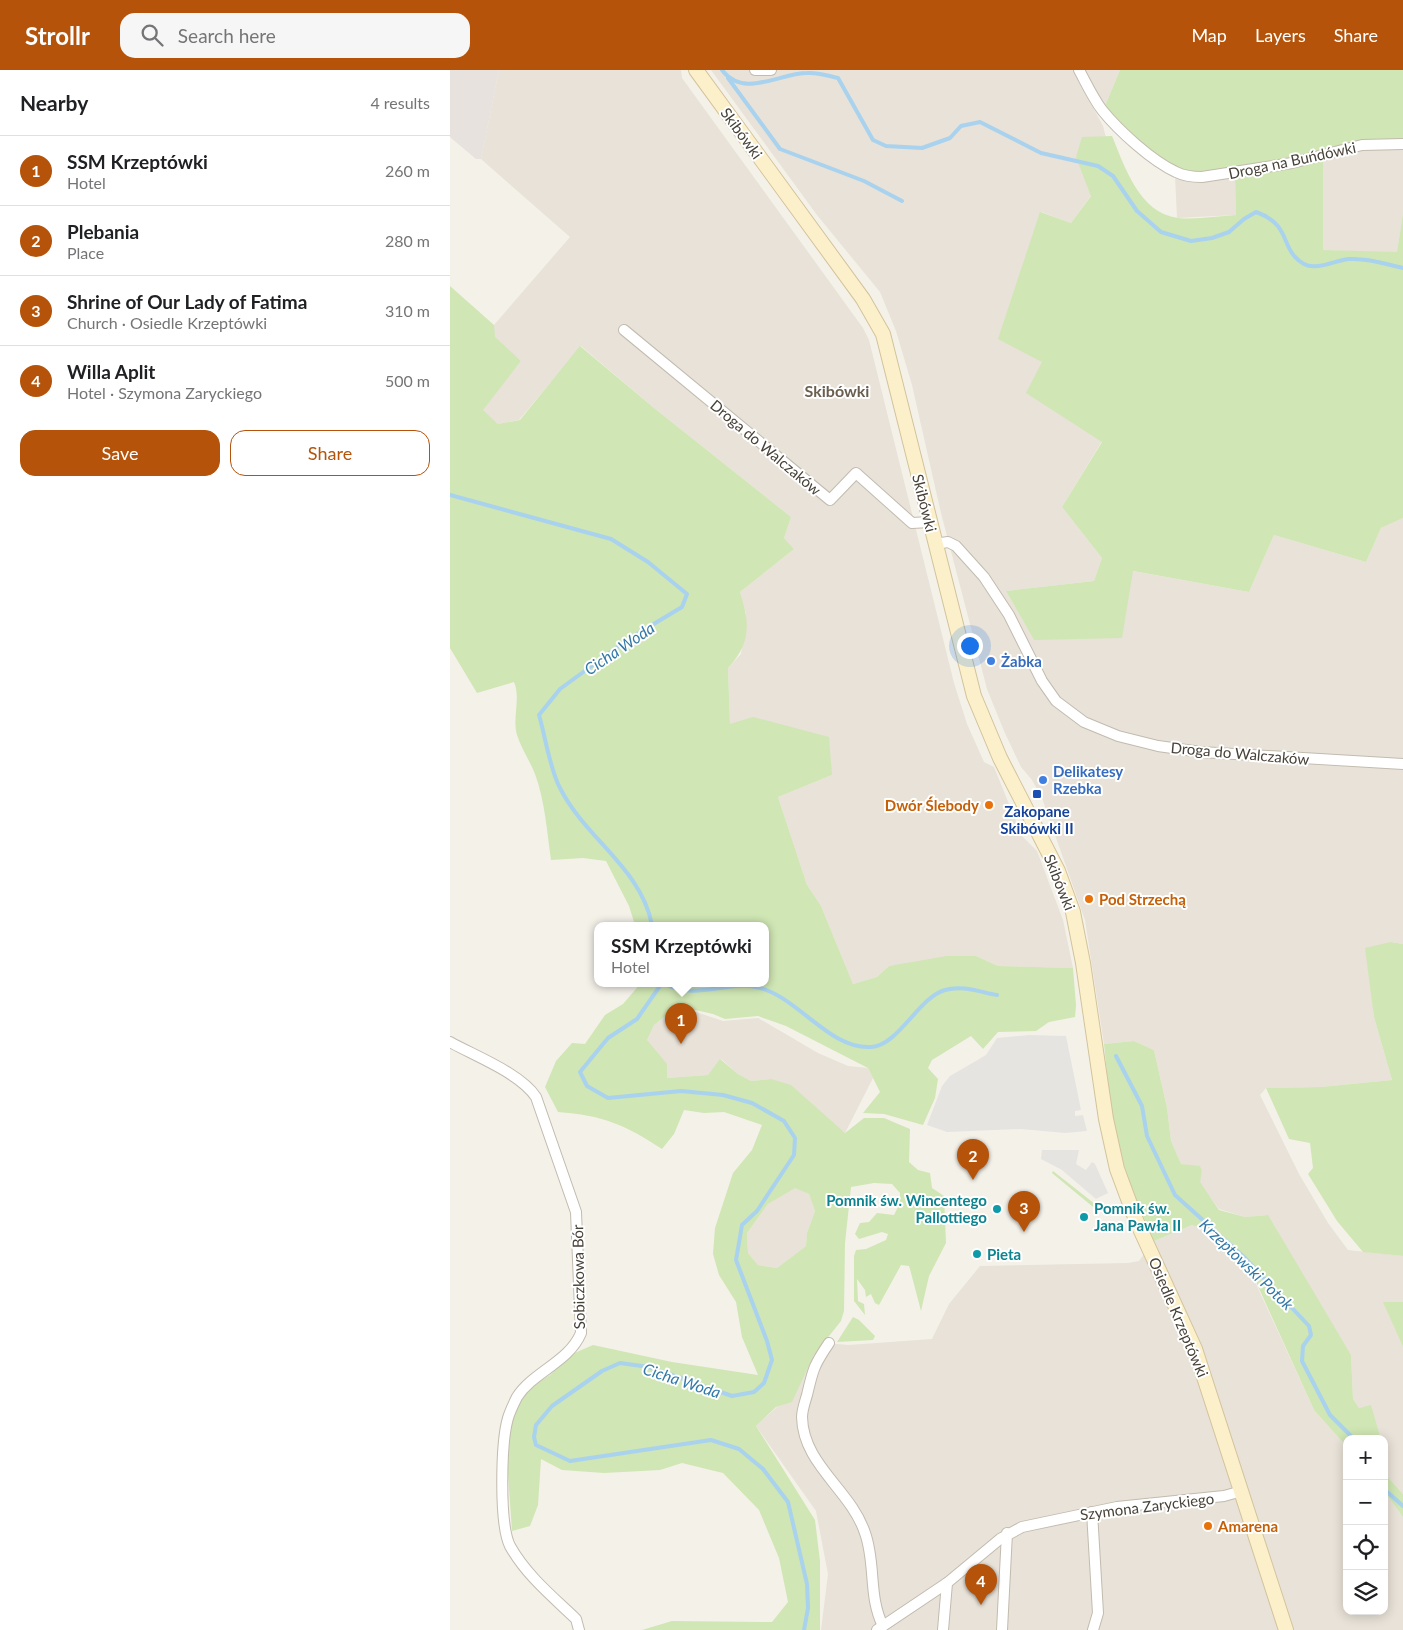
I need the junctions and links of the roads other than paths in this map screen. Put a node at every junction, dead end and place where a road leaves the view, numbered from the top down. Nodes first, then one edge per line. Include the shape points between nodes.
1 (696, 70) edge
2 (755, 70) edge
3 (772, 70) edge
4 (1079, 70) edge
5 (1403, 144) edge
6 (624, 330) dead end
7 (930, 522) junction
8 (935, 544) junction
9 (1403, 764) edge
10 (1085, 972) joint
11 (450, 1042) edge
12 (829, 1343) dead end
13 (1242, 1491) junction
14 (1092, 1512) junction
15 (1008, 1533) junction
16 (947, 1583) junction
17 (880, 1628) edge
18 (570, 1630) edge
19 (579, 1630) edge
20 (943, 1630) edge
21 (1002, 1630) edge
22 (1094, 1630) edge
23 (1286, 1630) edge

1 - 7 main road, Skibówki via 878,324 890,359
2 - 3 street
4 - 5 street, Droga na Buńdówki via 1110,119 1154,158 1177,173 1189,176 1202,177 1292,163 1362,145
6 - 7 street, Droga do Walczaków via 830,500 856,473 912,523
7 - 8 main road, Skibówki
8 - 9 street, Droga do Walczaków via 951,542 975,565 998,596 1042,681 1056,701 1084,722 1118,736 1201,752
8 - 10 main road, Skibówki via 978,707 1000,758 1058,871 1073,912
10 - 13 main road, Osiedle Krzeptówki via 1106,1119 1118,1168 1136,1220 1193,1344
11 - 19 street, Sobiczkowa Bór via 508,1074 536,1096 576,1212 581,1333 553,1366 518,1396 508,1416 504,1440 503,1488 506,1534 510,1545 526,1570 576,1620
12 - 17 street via 814,1364 803,1410 803,1424 816,1460 863,1526 868,1542 873,1602
13 - 14 street, Szymona Zaryckiego
13 - 23 main road, Osiedle Krzeptówki
14 - 15 street, Szymona Zaryckiego
14 - 22 street via 1098,1613
15 - 16 street, Szymona Zaryckiego
15 - 21 street
16 - 17 street, Szymona Zaryckiego
16 - 20 street
18 - 19 street

